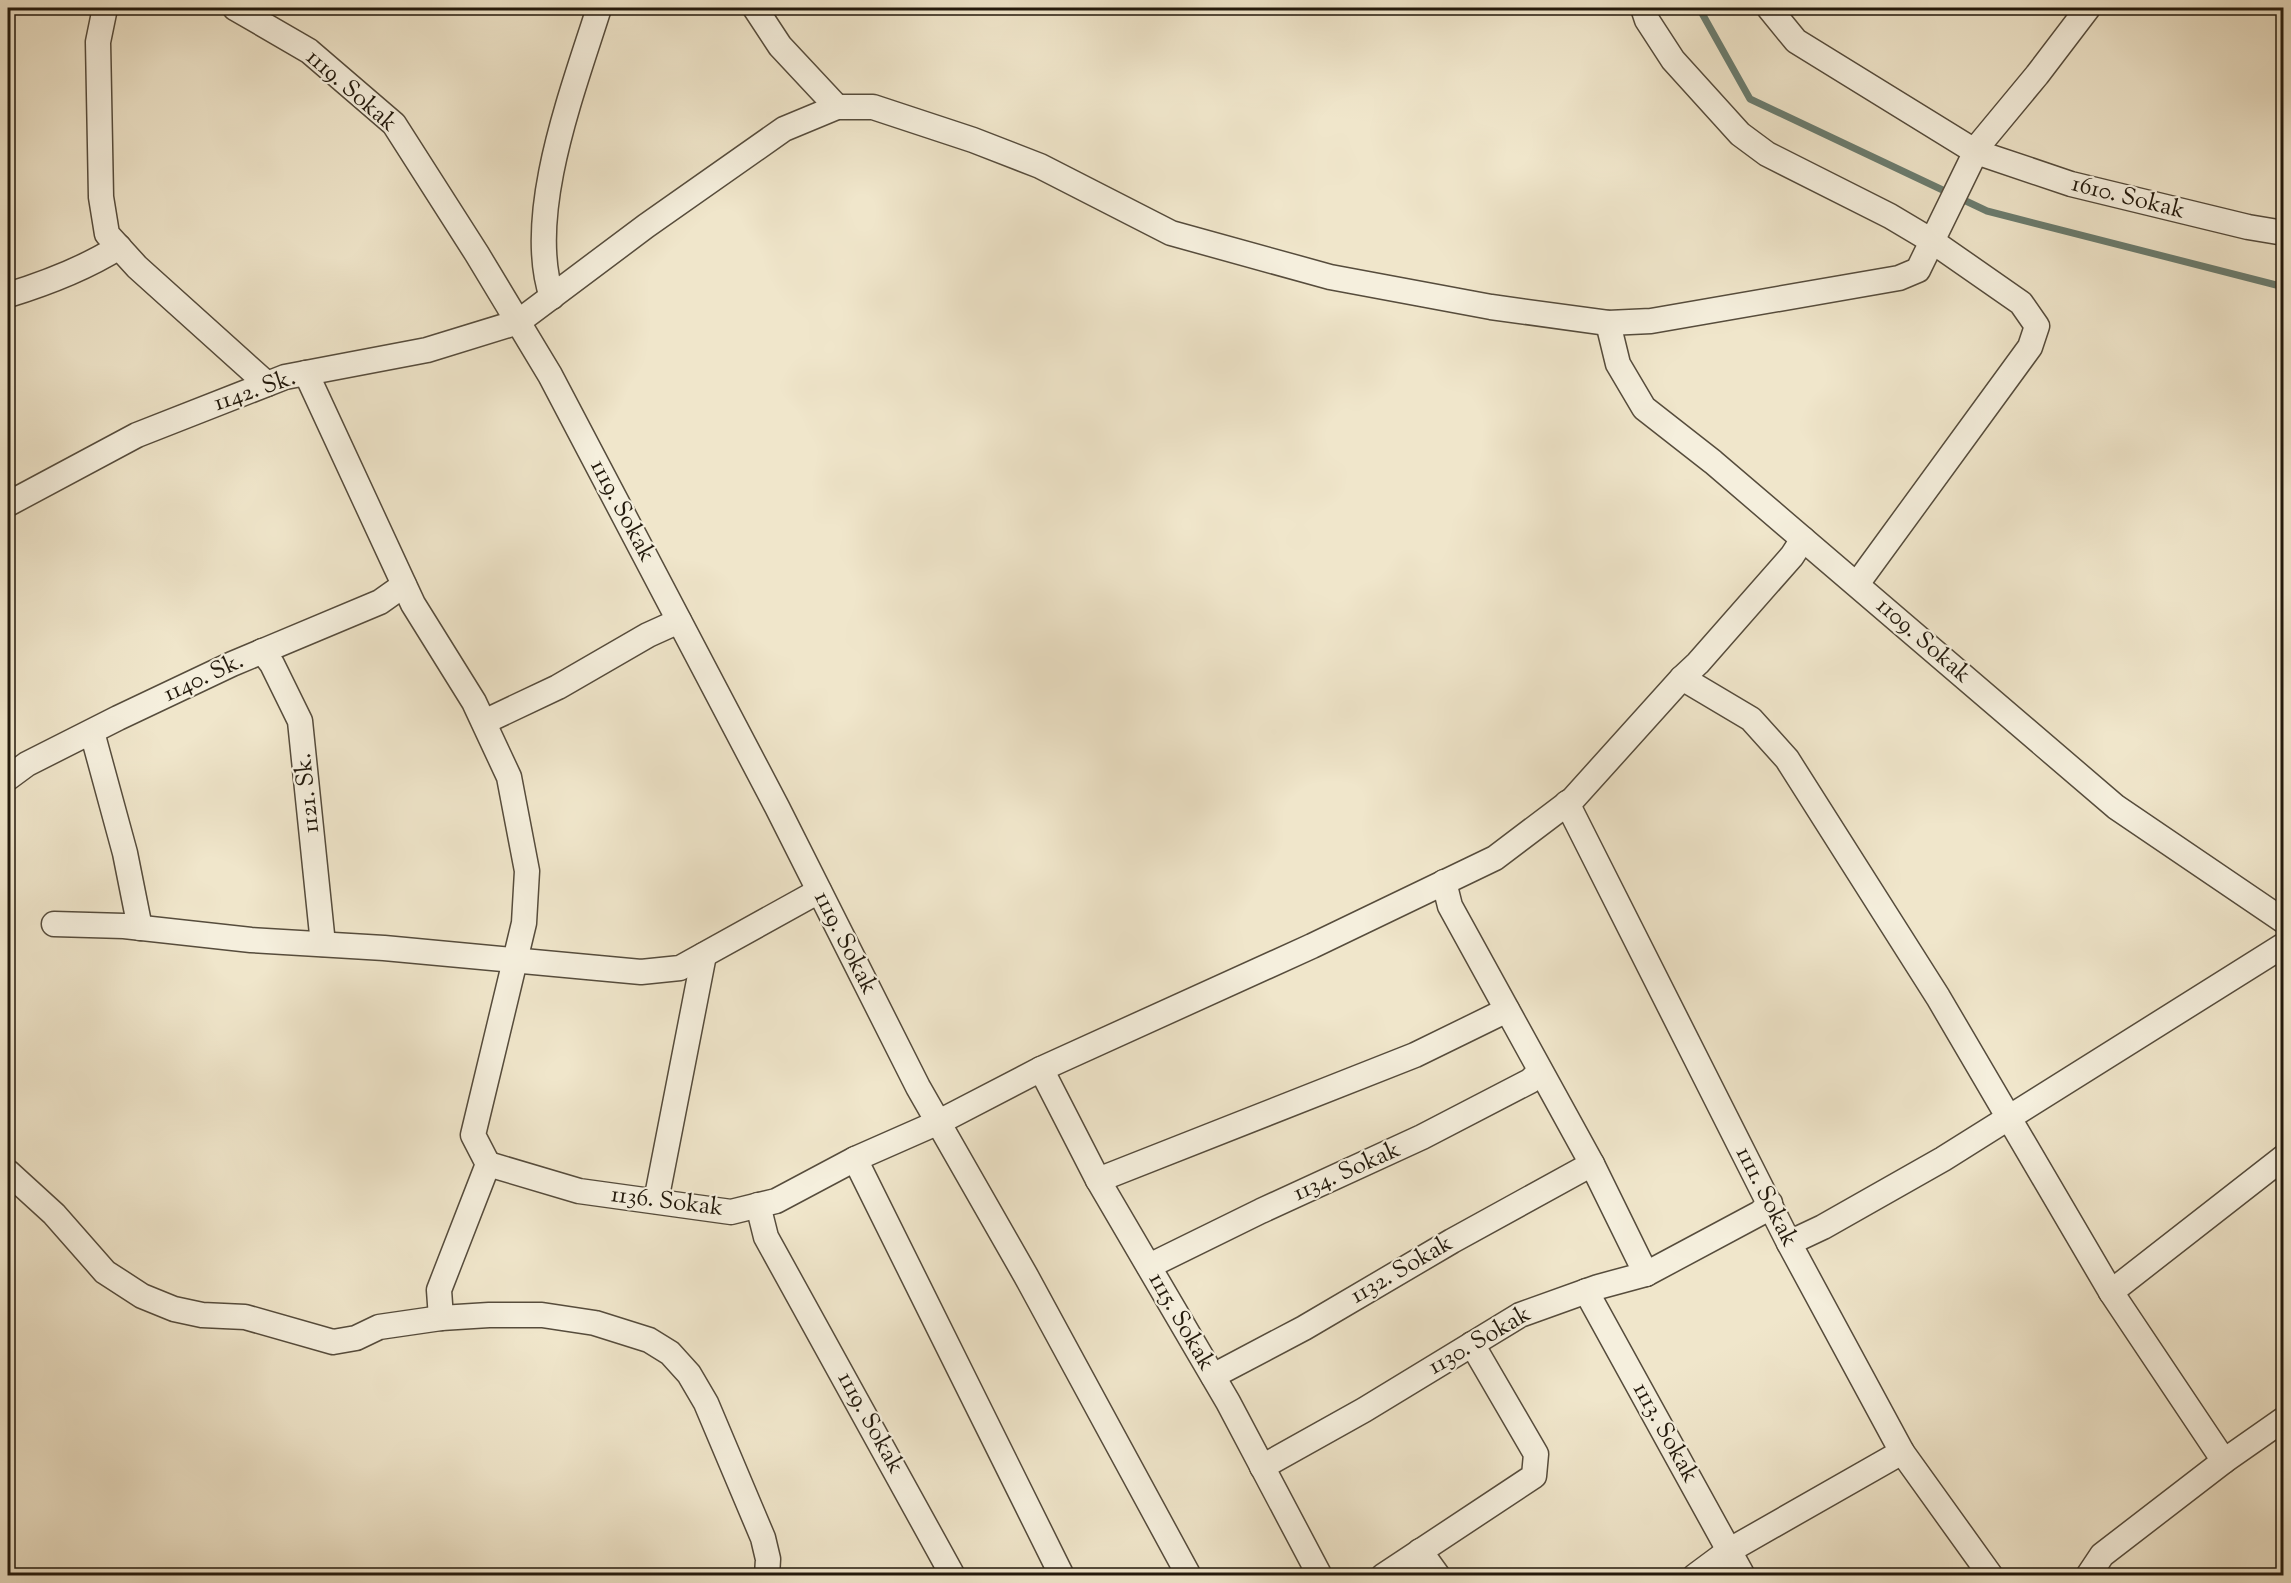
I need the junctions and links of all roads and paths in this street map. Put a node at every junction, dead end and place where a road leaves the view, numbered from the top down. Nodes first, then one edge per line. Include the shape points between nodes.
1 (105, 8) edge
2 (235, 8) edge
3 (599, 8) edge
4 (754, 8) edge
5 (1643, 8) edge
6 (1769, 8) edge
7 (2088, 8) edge
8 (837, 107) junction
9 (1974, 157) junction
10 (2283, 233) edge
11 (1934, 237) junction
12 (119, 247) junction
13 (8, 295) edge
14 (552, 297) junction
15 (518, 322) junction
16 (1608, 323) junction
17 (306, 373) junction
18 (267, 384) junction
19 (8, 504) edge
20 (1803, 539) junction
21 (1857, 584) junction
22 (404, 585) junction
23 (679, 621) junction
24 (262, 651) junction
25 (1682, 678) junction
26 (484, 722) junction
27 (92, 732) junction
28 (8, 778) edge
29 (1567, 803) junction
30 (1444, 882) junction
31 (819, 891) junction
32 (2283, 921) edge
33 (54, 924) dead end
34 (140, 928) junction
35 (323, 944) junction
36 (2283, 945) edge
37 (704, 956) junction
38 (517, 960) junction
39 (1507, 1010) junction
40 (1041, 1069) junction
41 (1540, 1071) junction
42 (2007, 1118) junction
43 (939, 1122) junction
44 (2283, 1157) edge
45 (855, 1159) junction
46 (488, 1164) junction
47 (1592, 1164) junction
48 (8, 1172) edge
49 (1098, 1180) junction
50 (656, 1201) junction
51 (1770, 1203) junction
52 (758, 1205) junction
53 (1789, 1242) junction
54 (1149, 1266) junction
55 (1646, 1274) junction
56 (1586, 1291) junction
57 (2111, 1292) junction
58 (441, 1318) junction
59 (1472, 1344) junction
60 (1213, 1376) junction
61 (2283, 1419) edge
62 (1902, 1452) junction
63 (2224, 1461) junction
64 (1262, 1467) junction
65 (1730, 1550) junction
66 (1420, 1551) junction
67 (767, 1575) edge
68 (953, 1575) edge
69 (1062, 1575) edge
70 (1190, 1575) edge
71 (1320, 1575) edge
72 (1383, 1575) edge
73 (1438, 1575) edge
74 (1695, 1575) edge
75 (1743, 1575) edge
76 (1991, 1575) edge
77 (2088, 1575) edge

1 - 12 street via 98,42 101,197 107,234
2 - 15 street, 1119. Sokak via 309,51 394,124
3 - 14 street via 550,172 544,238 546,278
4 - 8 street via 780,46
5 - 11 street via 1673,60 1740,134 1767,153
6 - 9 street, 1610. Sokak via 1796,41
7 - 9 street
8 - 14 street, 1142. Sk. via 784,129
8 - 16 street via 873,107 973,140 1040,166 1171,233 1330,277 1491,307
9 - 10 street, 1610. Sokak via 2071,184
9 - 11 street
11 - 16 street via 1918,270 1899,278 1651,321
11 - 21 street via 2021,303 2037,326 2030,347
12 - 13 street via 52,281
12 - 18 street
14 - 15 street, 1142. Sk.
15 - 17 street, 1142. Sk. via 427,350
15 - 23 street, 1119. Sokak via 550,375
16 - 20 street, 1109. Sokak via 1618,364 1644,408
17 - 18 street, 1142. Sk.
17 - 22 street
18 - 19 street, 1142. Sk. via 137,435
20 - 21 street, 1109. Sokak
20 - 25 street, 1136. Sokak
21 - 32 street, 1109. Sokak via 2116,807
22 - 24 street, 1140. Sk. via 380,602
22 - 26 street
23 - 26 street
23 - 31 street, 1119. Sokak
24 - 27 street, 1140. Sk.
24 - 35 street, 1121. Sk. via 300,721
25 - 29 street, 1136. Sokak
25 - 42 street via 1751,718 1787,759 1938,997
26 - 38 street via 509,777 527,871
27 - 28 street, 1140. Sk. via 27,764
27 - 34 street via 125,853
29 - 30 street, 1136. Sokak via 1496,858
29 - 51 street, 1111. Sokak
30 - 39 street via 1450,906
30 - 40 street, 1136. Sokak
31 - 37 street
31 - 43 street, 1119. Sokak
33 - 34 street
34 - 35 street
35 - 38 street
36 - 42 street
37 - 38 street via 680,968 642,972
37 - 50 street
38 - 46 street via 473,1134
39 - 41 street
39 - 49 street via 1415,1055
40 - 43 street, 1136. Sokak
40 - 49 street, 1115. Sokak
41 - 47 street
41 - 54 street, 1134. Sokak via 1530,1081 1422,1137
42 - 53 street via 1943,1159
42 - 57 street
43 - 45 street, 1136. Sokak
43 - 70 street, 1119. Sokak
44 - 57 street
45 - 52 street, 1136. Sokak via 776,1201
45 - 69 street
46 - 50 street, 1136. Sokak via 579,1191
46 - 58 street via 439,1290
47 - 55 street
47 - 60 street, 1132. Sokak
48 - 58 street via 54,1214 105,1272 142,1296 174,1309 245,1317 333,1342 379,1328
49 - 54 street, 1115. Sokak
50 - 52 street, 1136. Sokak via 730,1212
51 - 53 street, 1111. Sokak
51 - 55 street, 1130. Sokak via 1760,1213
52 - 68 street, 1119. Sokak via 766,1237
53 - 62 street, 1111. Sokak
54 - 60 street, 1115. Sokak
55 - 56 street, 1130. Sokak
56 - 59 street, 1130. Sokak via 1520,1315
56 - 65 street, 1113. Sokak
57 - 63 street
58 - 67 street via 542,1315 649,1340 670,1353 689,1374 706,1403 763,1538
59 - 64 street, 1130. Sokak
59 - 66 street via 1536,1454 1534,1476
60 - 64 street, 1115. Sokak
61 - 63 street
62 - 65 street
62 - 76 street, 1111. Sokak
63 - 77 street via 2102,1555
64 - 71 street, 1115. Sokak
65 - 74 street
65 - 75 street, 1113. Sokak
66 - 72 street
66 - 73 street

